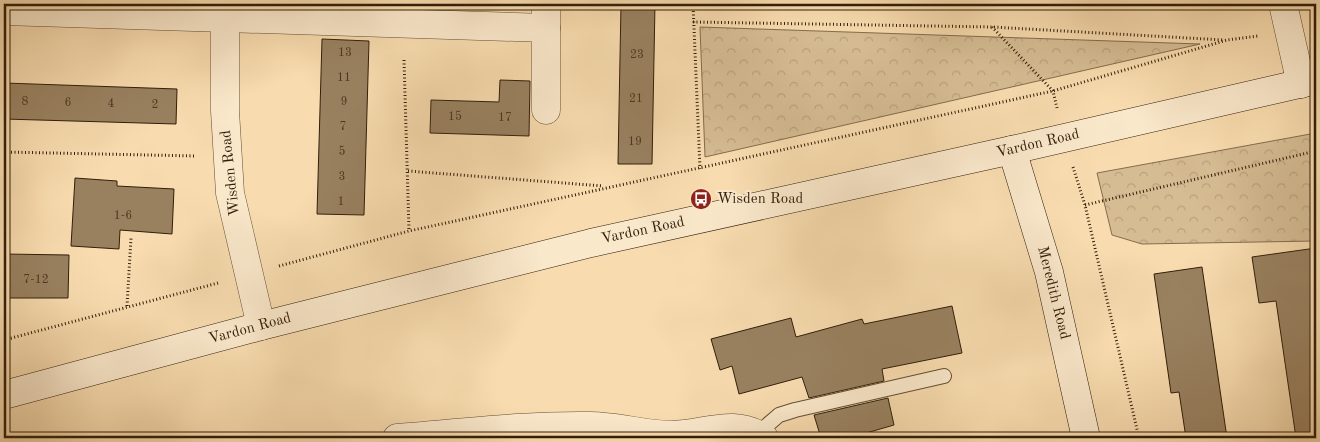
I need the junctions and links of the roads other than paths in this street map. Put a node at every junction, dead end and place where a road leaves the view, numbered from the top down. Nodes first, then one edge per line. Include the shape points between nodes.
1 (1283, 4) edge
2 (4, 11) edge
3 (224, 11) edge
4 (546, 16) edge
5 (1308, 82) edge
6 (546, 110) dead end
7 (1012, 150) junction
8 (261, 326) junction
9 (944, 376) dead end
10 (4, 395) edge
11 (761, 436) edge
12 (397, 438) edge
13 (1086, 438) edge

1 - 5 street via 1288,32
2 - 3 street
3 - 4 street
3 - 8 street, Wisden Road via 227,157 232,201
4 - 6 street
5 - 7 street, Vardon Road
7 - 8 street, Vardon Road via 591,243
7 - 13 street, Meredith Road via 1049,272
8 - 10 street, Vardon Road
9 - 11 lane via 779,415
11 - 12 street via 747,428 735,427 670,435 593,426 550,426

